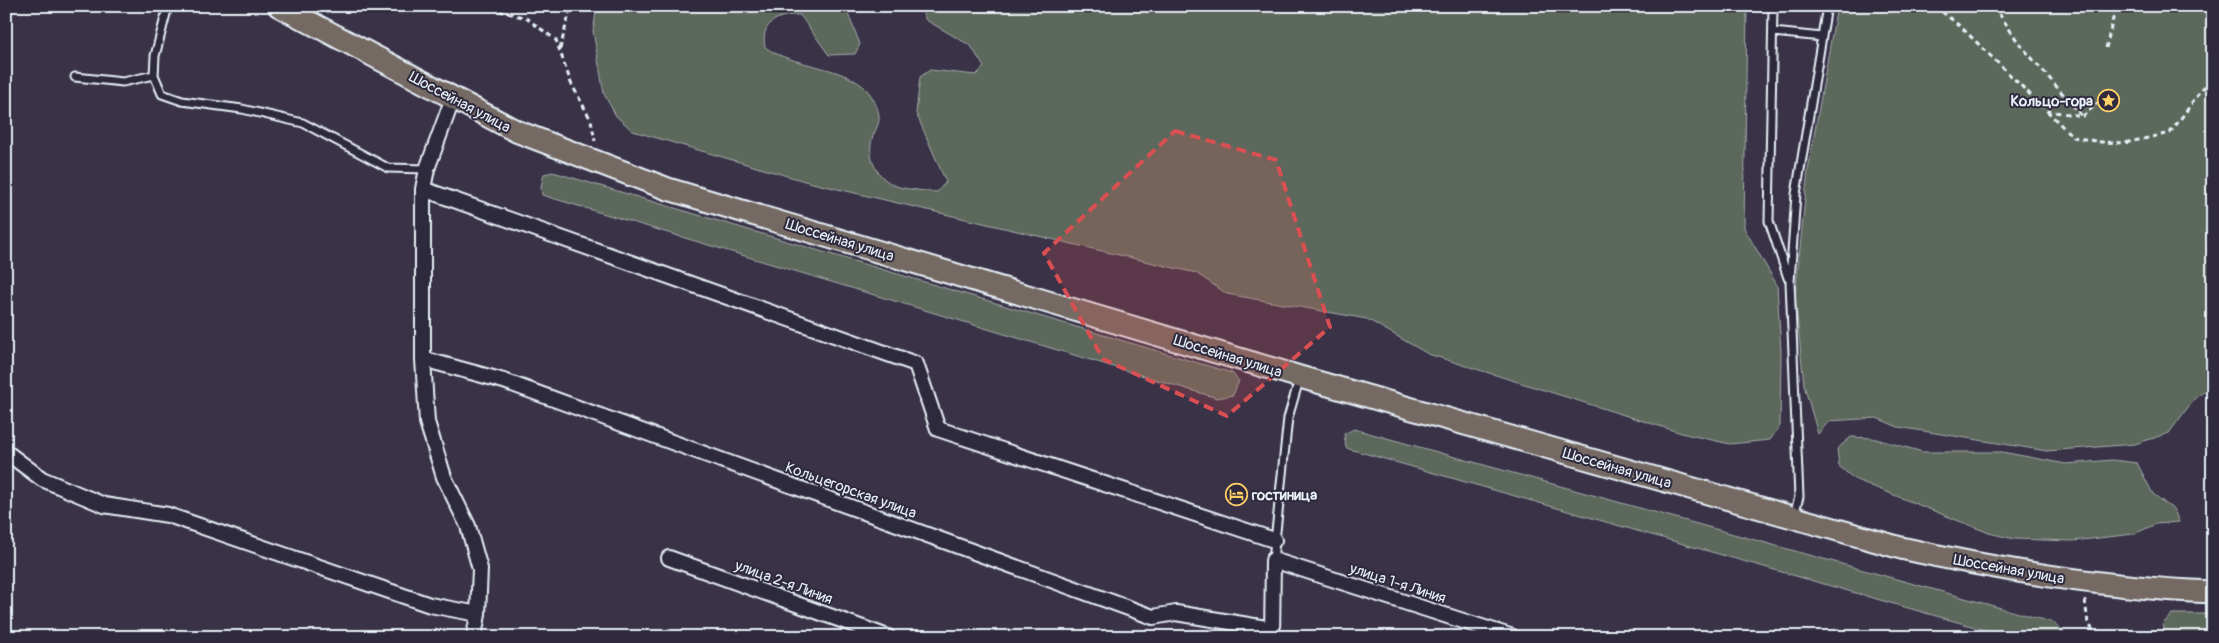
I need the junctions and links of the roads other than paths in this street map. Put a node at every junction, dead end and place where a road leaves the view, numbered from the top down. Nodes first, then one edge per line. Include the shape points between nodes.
1 (168, 6) edge
2 (279, 6) edge
3 (1773, 6) edge
4 (1827, 6) edge
5 (1773, 32) junction
6 (1822, 37) junction
7 (154, 75) junction
8 (75, 77) dead end
9 (453, 98) junction
10 (427, 169) junction
11 (423, 189) junction
12 (1790, 282) junction
13 (423, 359) junction
14 (1300, 377) junction
15 (6, 452) edge
16 (1793, 518) junction
17 (1274, 540) junction
18 (669, 558) dead end
19 (1273, 560) junction
20 (2213, 592) edge
21 (478, 614) junction
22 (1272, 633) edge
23 (474, 637) edge
24 (888, 637) edge
25 (1513, 637) edge

1 - 7 lane via 155,56
2 - 9 main road, Шоссейная улица
3 - 5 lane
4 - 6 lane
5 - 6 lane
5 - 12 lane via 1769,221
6 - 12 lane via 1796,194
7 - 8 lane via 123,82
7 - 10 lane via 162,94 182,101 242,109 303,123 388,168
9 - 10 street
9 - 14 main road, Шоссейная улица via 516,131 668,189
10 - 11 street
11 - 13 street
11 - 17 street via 916,364 938,429
12 - 16 lane via 1799,497
13 - 21 street via 427,422 444,477 468,526 480,569
13 - 22 street, Кольцегорская улица via 504,381 1153,617 1176,613
14 - 16 main road, Шоссейная улица
14 - 17 lane via 1288,418
15 - 21 street via 42,479 104,505 168,515 430,605
16 - 20 main road, Шоссейная улица via 1901,548 1983,566 2083,582
17 - 19 lane
18 - 24 street, улица 2-я Линия
19 - 22 street
19 - 25 street, улица 1-я Линия
21 - 23 street

